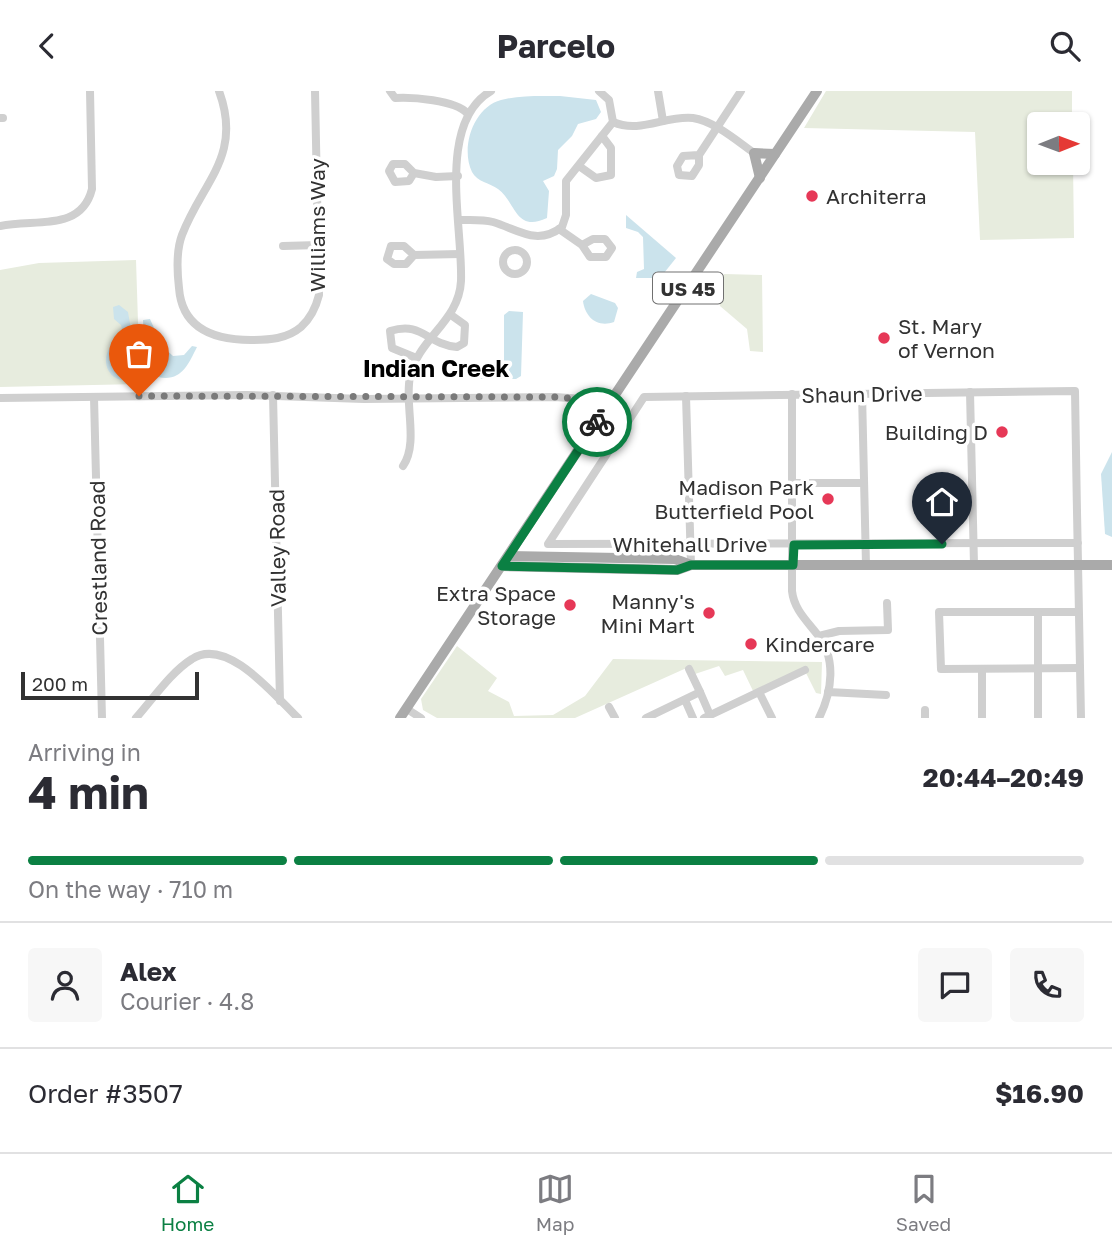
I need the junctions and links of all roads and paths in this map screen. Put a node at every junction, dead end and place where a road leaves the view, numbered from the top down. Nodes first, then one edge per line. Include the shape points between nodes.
1 (90, 91) edge
2 (219, 91) edge
3 (315, 91) edge
4 (390, 91) edge
5 (489, 91) edge
6 (599, 91) edge
7 (658, 91) edge
8 (741, 91) edge
9 (817, 91) edge
10 (416, 94) edge
11 (467, 114) junction
12 (663, 121) junction
13 (613, 122) junction
14 (717, 129) junction
15 (602, 136) junction
16 (754, 153) junction
17 (775, 154) junction
18 (699, 155) dead end
19 (579, 166) junction
20 (414, 173) dead end
21 (458, 176) junction
22 (760, 179) junction
23 (459, 220) junction
24 (0, 226) edge
25 (559, 229) junction
26 (524, 236) junction
27 (319, 245) junction
28 (284, 246) dead end
29 (582, 246) dead end
30 (518, 249) dead end
31 (460, 254) junction
32 (414, 255) dead end
33 (451, 315) junction
34 (430, 337) junction
35 (414, 358) junction
36 (970, 392) junction
37 (792, 394) junction
38 (862, 394) junction
39 (273, 395) junction
40 (686, 396) junction
41 (94, 397) junction
42 (0, 398) edge
43 (407, 398) junction
44 (611, 401) junction
45 (403, 466) dead end
46 (864, 483) junction
47 (794, 484) junction
48 (1078, 543) junction
49 (555, 544) joint
50 (691, 544) junction
51 (973, 544) junction
52 (794, 545) junction
53 (866, 545) junction
54 (509, 556) junction
55 (691, 565) junction
56 (793, 565) junction
57 (866, 565) junction
58 (974, 565) junction
59 (1078, 565) junction
60 (1112, 565) edge
61 (502, 566) junction
62 (887, 603) dead end
63 (1038, 612) junction
64 (1078, 612) junction
65 (819, 636) junction
66 (1080, 668) junction
67 (689, 669) dead end
68 (982, 669) junction
69 (1038, 669) junction
70 (805, 670) dead end
71 (700, 692) junction
72 (759, 692) junction
73 (828, 692) junction
74 (886, 695) dead end
75 (685, 700) junction
76 (280, 701) junction
77 (609, 707) dead end
78 (407, 709) junction
79 (707, 717) edge
80 (102, 718) edge
81 (136, 718) edge
82 (298, 718) edge
83 (400, 718) edge
84 (421, 718) edge
85 (615, 718) edge
86 (646, 718) edge
87 (693, 718) edge
88 (772, 718) edge
89 (819, 718) edge
90 (982, 718) edge
91 (1038, 718) edge
92 (1080, 718) edge

1 - 24 street via 92,188 82,209 62,221
2 - 27 street, Williams Way via 224,112 223,157 191,217 179,251 181,300 190,319 200,329 227,340 268,340 292,333 316,306
3 - 27 street, Williams Way
4 - 10 street via 395,98
5 - 11 street
6 - 13 street via 609,100
7 - 12 street
8 - 14 street
9 - 17 main road, US 45
10 - 11 street via 426,101 455,105
11 - 21 street via 458,138
12 - 13 street via 640,126
12 - 14 street via 695,118
13 - 15 street
14 - 16 street
14 - 18 street
15 - 19 street
15 - 19 street via 611,148 611,175 596,178
16 - 17 main road
16 - 22 main road
17 - 22 main road, US 45
19 - 25 street via 566,181 566,215
20 - 21 street
21 - 23 street
22 - 44 main road, US 45
23 - 26 street via 491,222
23 - 31 street
25 - 26 street via 544,237
25 - 29 street
26 - 30 street
27 - 28 street
31 - 32 street
31 - 33 street via 461,283
33 - 34 street
33 - 34 street via 465,325 464,343 437,345
34 - 35 street
34 - 35 street via 417,330 390,331 392,348
35 - 43 street
36 - 38 street, Shaun Drive
36 - 48 street, Shaun Drive via 1075,390
36 - 51 street
37 - 38 street, Shaun Drive
37 - 40 street, Shaun Drive
37 - 47 street
38 - 46 street
39 - 41 street
39 - 43 street
39 - 76 street, Valley Road
40 - 49 street, Shaun Drive via 644,397 548,544
40 - 50 street
41 - 42 street
41 - 80 street, Crestland Road
43 - 44 street
43 - 45 street via 409,448
44 - 54 main road, US 45
46 - 47 street
46 - 53 street
47 - 52 street
48 - 51 street, Whitehall Drive
48 - 59 street
49 - 50 street, Whitehall Drive
50 - 52 street, Whitehall Drive
50 - 55 street
51 - 53 street, Whitehall Drive
51 - 58 street
52 - 53 street, Whitehall Drive
52 - 56 street
53 - 57 street
54 - 55 main road via 675,559
54 - 61 main road, US 45
55 - 56 main road
55 - 61 main road via 677,570
56 - 57 main road
56 - 65 street via 795,603
57 - 58 main road
58 - 59 main road
59 - 60 main road
59 - 64 street
61 - 78 main road, US 45
62 - 65 street via 888,630
63 - 64 street
63 - 68 street via 939,612 941,669
63 - 69 street
64 - 66 street
65 - 73 street via 828,653
66 - 69 street
66 - 92 street
67 - 71 street
68 - 69 street
68 - 90 street
69 - 91 street
70 - 72 street
71 - 75 street
71 - 79 street
72 - 79 street
72 - 88 street
73 - 74 street
73 - 89 street
75 - 86 street
75 - 87 street
76 - 81 street via 231,659 206,653 186,663
76 - 82 street
77 - 85 street
78 - 83 main road, US 45
78 - 84 street

